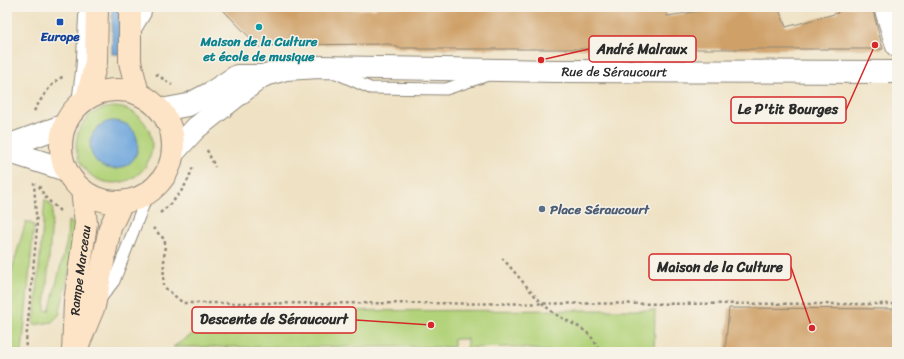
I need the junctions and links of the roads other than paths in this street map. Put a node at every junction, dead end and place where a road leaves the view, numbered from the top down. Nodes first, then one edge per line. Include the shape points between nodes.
1 (85, 7) edge
2 (97, 7) edge
3 (130, 7) edge
4 (146, 7) edge
5 (885, 7) edge
6 (130, 38) junction
7 (897, 46) edge
8 (897, 72) edge
9 (262, 76) junction
10 (138, 93) junction
11 (82, 102) junction
12 (161, 110) junction
13 (64, 125) junction
14 (7, 146) edge
15 (7, 151) edge
16 (173, 153) junction
17 (66, 170) junction
18 (82, 190) junction
19 (148, 192) junction
20 (122, 202) junction
21 (94, 306) junction
22 (74, 352) edge

1 - 11 lane
2 - 11 main road via 96,62
3 - 6 main road
4 - 6 lane via 145,14
5 - 7 street
6 - 10 main road via 130,62
8 - 9 street, Rue de Séraucourt via 320,67 286,69
9 - 12 street, Rue de Séraucourt via 237,76 188,105
9 - 16 street, Rue de Séraucourt via 196,128
10 - 11 main road via 120,89 103,91
10 - 12 main road via 151,100
11 - 13 main road
12 - 16 main road via 169,123
13 - 14 street
13 - 17 main road via 61,140
15 - 17 street
16 - 19 main road via 169,168 160,182
17 - 18 main road
18 - 20 main road via 101,199
18 - 22 main road, Rampe Marceau via 86,223 75,302
19 - 20 main road via 136,199
19 - 21 lane, Rampe Marceau via 114,281
20 - 21 main road, Rampe Marceau via 110,228
21 - 22 main road, Rampe Marceau

